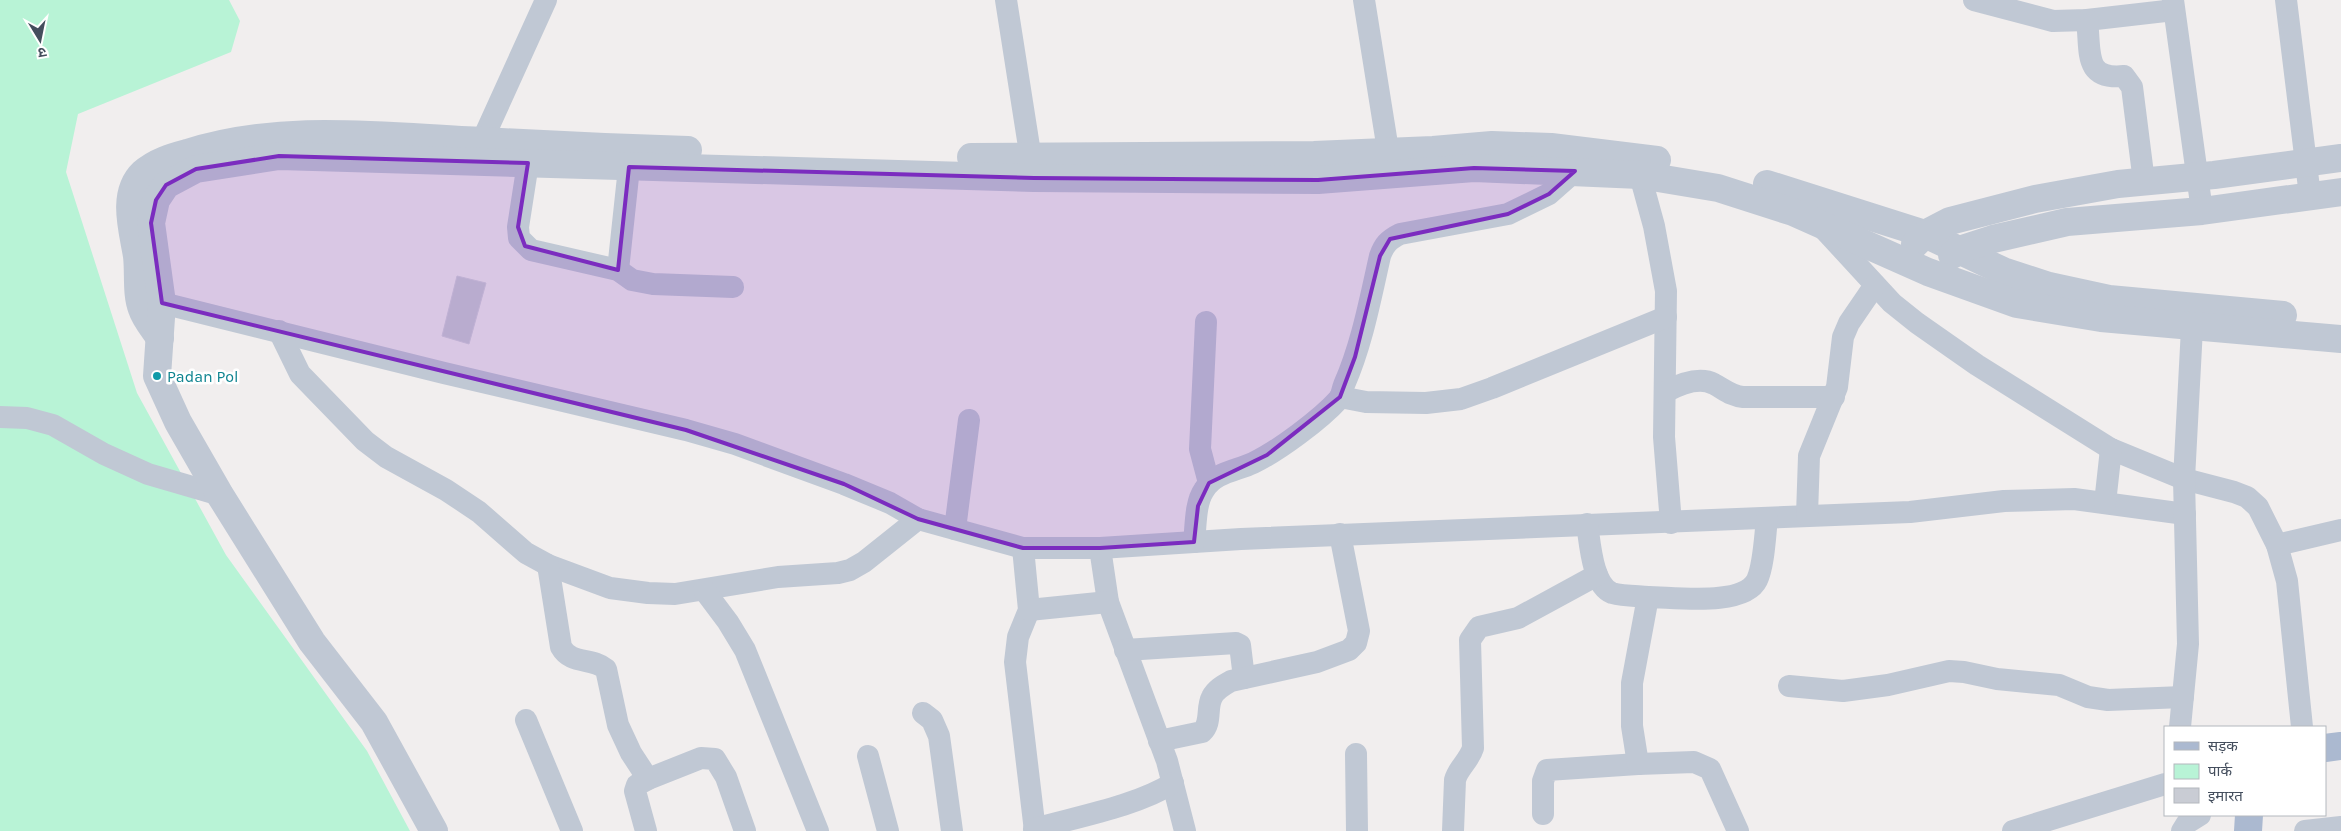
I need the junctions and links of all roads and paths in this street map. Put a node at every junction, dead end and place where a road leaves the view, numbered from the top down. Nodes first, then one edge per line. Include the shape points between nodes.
1 (546, 0) edge
2 (1006, 0) edge
3 (1364, 0) edge
4 (1974, 0) edge
5 (2286, 0) edge
6 (2173, 5) edge
7 (2030, 8) edge
8 (2087, 20) junction
9 (482, 141) junction
10 (630, 158) junction
11 (2341, 158) edge
12 (2306, 162) junction
13 (528, 163) junction
14 (1390, 163) junction
15 (1032, 168) junction
16 (1575, 171) junction
17 (1640, 175) junction
18 (2197, 176) junction
19 (2144, 182) junction
20 (2341, 192) edge
21 (2310, 196) junction
22 (2202, 211) junction
23 (1818, 223) junction
24 (1925, 234) junction
25 (1959, 250) junction
26 (1900, 259) junction
27 (618, 270) junction
28 (1928, 272) junction
29 (1875, 285) junction
30 (734, 287) dead end
31 (151, 305) junction
32 (2193, 315) junction
33 (1666, 317) junction
34 (2341, 321) edge
35 (1206, 322) dead end
36 (279, 331) junction
37 (2341, 339) edge
38 (1665, 392) junction
39 (1340, 397) junction
40 (1834, 397) junction
41 (0, 417) edge
42 (969, 420) dead end
43 (2111, 449) junction
44 (2184, 479) junction
45 (1209, 483) junction
46 (220, 495) junction
47 (2105, 503) junction
48 (2185, 514) junction
49 (1807, 515) junction
50 (918, 519) junction
51 (1767, 519) junction
52 (1671, 523) junction
53 (1587, 524) junction
54 (955, 529) junction
55 (2341, 530) edge
56 (1340, 534) junction
57 (1194, 542) junction
58 (2277, 545) junction
59 (1023, 548) junction
60 (1100, 548) junction
61 (548, 566) junction
62 (1597, 575) junction
63 (704, 590) junction
64 (1648, 597) junction
65 (1108, 602) junction
66 (1029, 610) junction
67 (1126, 650) junction
68 (1244, 678) junction
69 (1790, 686) dead end
70 (2183, 696) junction
71 (923, 713) dead end
72 (526, 720) dead end
73 (2180, 726) edge
74 (2302, 726) edge
75 (1160, 741) junction
76 (2341, 746) edge
77 (2326, 748) edge
78 (1356, 754) dead end
79 (868, 756) dead end
80 (1638, 764) junction
81 (648, 779) junction
82 (1173, 783) junction
83 (2164, 784) edge
84 (1543, 814) dead end
85 (2249, 816) edge
86 (2341, 827) edge
87 (1034, 830) edge
88 (434, 831) edge
89 (572, 831) edge
90 (646, 831) edge
91 (745, 831) edge
92 (818, 831) edge
93 (888, 831) edge
94 (952, 831) edge
95 (1185, 831) edge
96 (1357, 831) edge
97 (1453, 831) edge
98 (1738, 831) edge
99 (2013, 831) edge
100 (2248, 831) edge
101 (2305, 831) edge

1 - 9 street
2 - 15 street
3 - 14 street
4 - 7 street
5 - 12 street
6 - 8 street
6 - 18 street
7 - 8 street via 2053,21
8 - 19 street via 2092,65 2097,73 2105,77 2124,76 2132,87
9 - 10 street
9 - 31 street via 321,133 231,142 155,165 142,174 133,190 130,210 137,258
10 - 13 street
10 - 15 street via 807,154
10 - 27 street
11 - 12 street
12 - 18 street
12 - 21 street
13 - 27 street via 518,227 519,238 525,246
13 - 31 street via 279,156 196,169 166,185 156,200 151,223
14 - 15 street via 1314,155 1184,167 1080,156
14 - 16 street
14 - 24 street via 1433,150 1492,145 1550,147 1696,166 1747,178
16 - 17 street
16 - 39 street via 1549,194 1508,214 1400,234 1390,239 1380,256 1355,357
17 - 23 street via 1718,188
17 - 33 street via 1654,226 1666,291
18 - 19 street
18 - 22 street
19 - 24 street via 2035,198 1950,221
20 - 21 street
21 - 22 street
22 - 25 street via 2067,222 2026,230
23 - 26 street
23 - 29 street
24 - 25 street
24 - 26 street
25 - 28 street
25 - 32 street via 2019,278
26 - 28 street
27 - 30 street via 632,280 653,284
28 - 32 street via 2008,301 2052,311 2101,318
29 - 40 street via 1843,337
29 - 43 street via 1892,303 1939,339
31 - 36 street
31 - 46 street via 160,338 157,376 182,430
32 - 34 street
32 - 37 street
32 - 44 street
33 - 38 street
33 - 39 street via 1461,399 1409,403 1366,402
35 - 45 street via 1200,449
36 - 50 street via 711,437 861,490
36 - 61 street via 300,374 365,441 394,462 459,498 526,553
38 - 40 street via 1675,386 1704,381 1742,397
38 - 52 street via 1664,437
39 - 45 street via 1300,432 1267,455 1252,464 1219,475
40 - 49 street via 1809,456
41 - 46 street via 42,421 148,474
42 - 54 street
43 - 44 street
43 - 47 street
44 - 48 street
44 - 58 street via 2247,497 2258,507
45 - 57 street via 1198,506
46 - 88 street via 312,642 374,722
47 - 48 street
47 - 49 street via 2074,499 2004,501 1910,512
48 - 70 street via 2188,644
49 - 51 street
50 - 54 street
50 - 63 street via 850,570 755,580
51 - 52 street
51 - 64 street via 1758,578 1752,587 1726,598
52 - 53 street
53 - 56 street
53 - 62 street
54 - 59 street
55 - 58 street
56 - 57 street
56 - 68 street via 1359,631 1356,643 1349,650 1317,662
57 - 60 street
58 - 74 street via 2287,581
59 - 60 street
59 - 66 street
60 - 65 street
61 - 63 street via 610,588 675,594
61 - 81 street via 561,647 574,659 594,662 606,669 620,730
62 - 64 street via 1611,592
62 - 97 street via 1518,618 1487,623 1474,632 1470,640 1473,748 1469,759 1456,774
63 - 92 street via 745,650
64 - 80 street via 1632,684 1632,726
65 - 66 street
65 - 67 street
66 - 87 street via 1018,637 1015,662
67 - 68 street via 1236,643 1240,646
67 - 75 street
68 - 75 street via 1225,685 1212,698 1207,727 1202,732
69 - 70 street via 1843,692 1949,671 2059,685 2088,697 2108,700
70 - 73 street
71 - 94 street via 932,720 939,736
72 - 89 street
75 - 82 street
76 - 77 main road
78 - 96 street
79 - 93 street
80 - 84 street via 1547,770 1543,781
80 - 98 street via 1694,762 1710,769
81 - 90 street via 637,785 635,791
81 - 91 street via 701,758 714,759 726,777
82 - 87 street via 1134,802
82 - 95 street
83 - 99 street
85 - 100 main road
86 - 101 street

